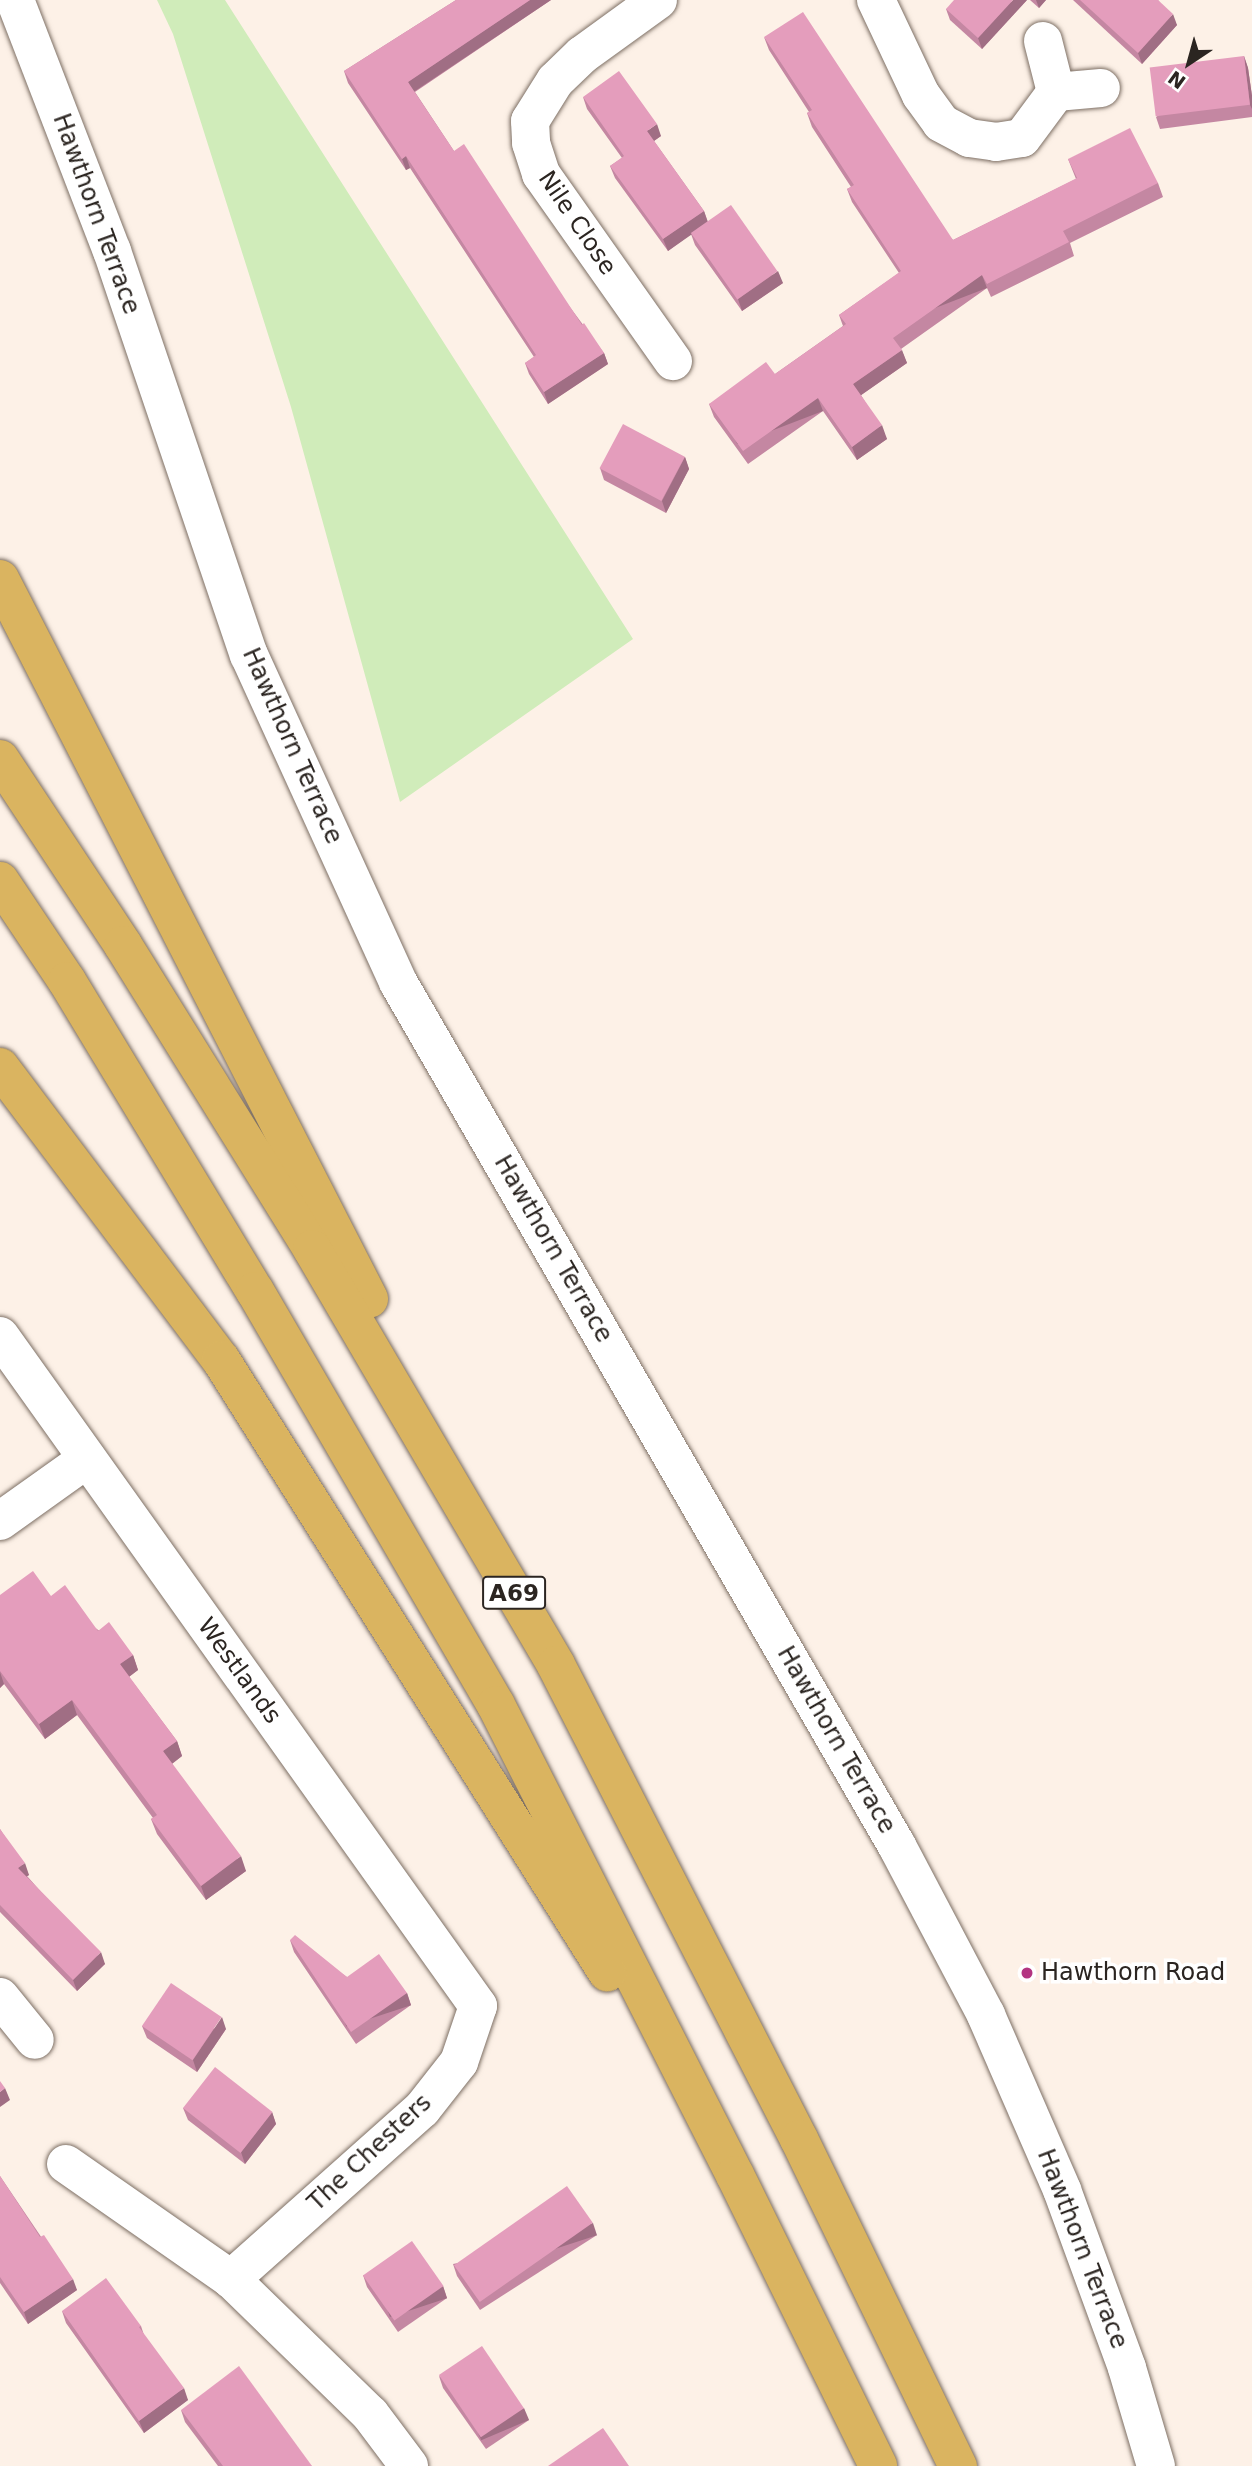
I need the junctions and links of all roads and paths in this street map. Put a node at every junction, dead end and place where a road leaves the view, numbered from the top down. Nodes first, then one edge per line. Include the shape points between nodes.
1 (15, 0) edge
2 (658, 0) edge
3 (876, 0) edge
4 (1043, 41) dead end
5 (1101, 88) dead end
6 (1056, 92) junction
7 (673, 361) dead end
8 (0, 579) edge
9 (0, 759) edge
10 (0, 881) edge
11 (0, 1067) edge
12 (0, 1336) edge
13 (87, 1459) junction
14 (0, 1521) edge
15 (555, 1665) junction
16 (0, 1997) edge
17 (478, 2006) joint
18 (35, 2040) dead end
19 (66, 2164) dead end
20 (735, 2175) junction
21 (231, 2279) junction
22 (409, 2466) edge
23 (878, 2466) edge
24 (957, 2466) edge
25 (1156, 2466) edge

1 - 25 main road, Hawthorn Terrace via 112,251 249,655 398,982 897,1846 986,2015 1062,2190 1127,2368
2 - 7 main road, Nile Close via 582,55 555,81 530,121 541,174
3 - 6 main road via 921,95 941,123 969,138 996,142 1022,138
4 - 6 main road
5 - 6 main road
8 - 15 highway
9 - 15 highway, A69 via 123,945 312,1249
10 - 20 highway, A69 via 67,981 256,1291 496,1705
11 - 20 highway via 221,1360
12 - 13 main road, Westlands
13 - 14 main road
13 - 17 main road, Westlands
15 - 24 highway, A69 via 799,2139
16 - 18 main road
17 - 21 main road, The Chesters via 459,2062 422,2109
19 - 21 main road
20 - 23 highway, A69
21 - 22 main road via 370,2414

